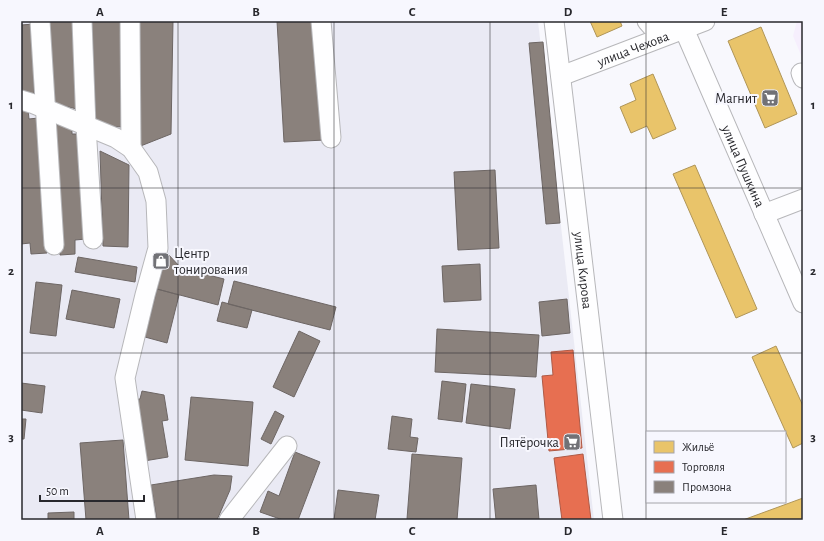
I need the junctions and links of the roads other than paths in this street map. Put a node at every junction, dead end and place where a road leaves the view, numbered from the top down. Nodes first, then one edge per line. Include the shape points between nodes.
1 (40, 21) edge
2 (82, 21) edge
3 (130, 21) edge
4 (321, 21) edge
5 (554, 21) edge
6 (647, 21) edge
7 (705, 21) edge
8 (684, 29) junction
9 (561, 76) junction
10 (21, 100) edge
11 (45, 109) junction
12 (86, 126) junction
13 (331, 138) dead end
14 (131, 148) junction
15 (803, 199) edge
16 (764, 214) junction
17 (93, 239) dead end
18 (54, 245) dead end
19 (803, 303) edge
20 (287, 446) dead end
21 (146, 520) edge
22 (229, 520) edge
23 (613, 520) edge

1 - 11 street
2 - 12 street
3 - 14 street
4 - 13 street
5 - 9 street, улица Кирова
6 - 8 street via 654,29 662,30 678,25
7 - 8 street, улица Чехова
8 - 9 street, улица Чехова
8 - 16 street, улица Пушкина
9 - 23 street, улица Кирова
10 - 11 street
11 - 12 street
11 - 18 street
12 - 14 street via 116,138
12 - 17 street
14 - 21 street via 148,172 156,200 158,240 125,378
15 - 16 street
16 - 19 street, улица Пушкина
20 - 22 street

